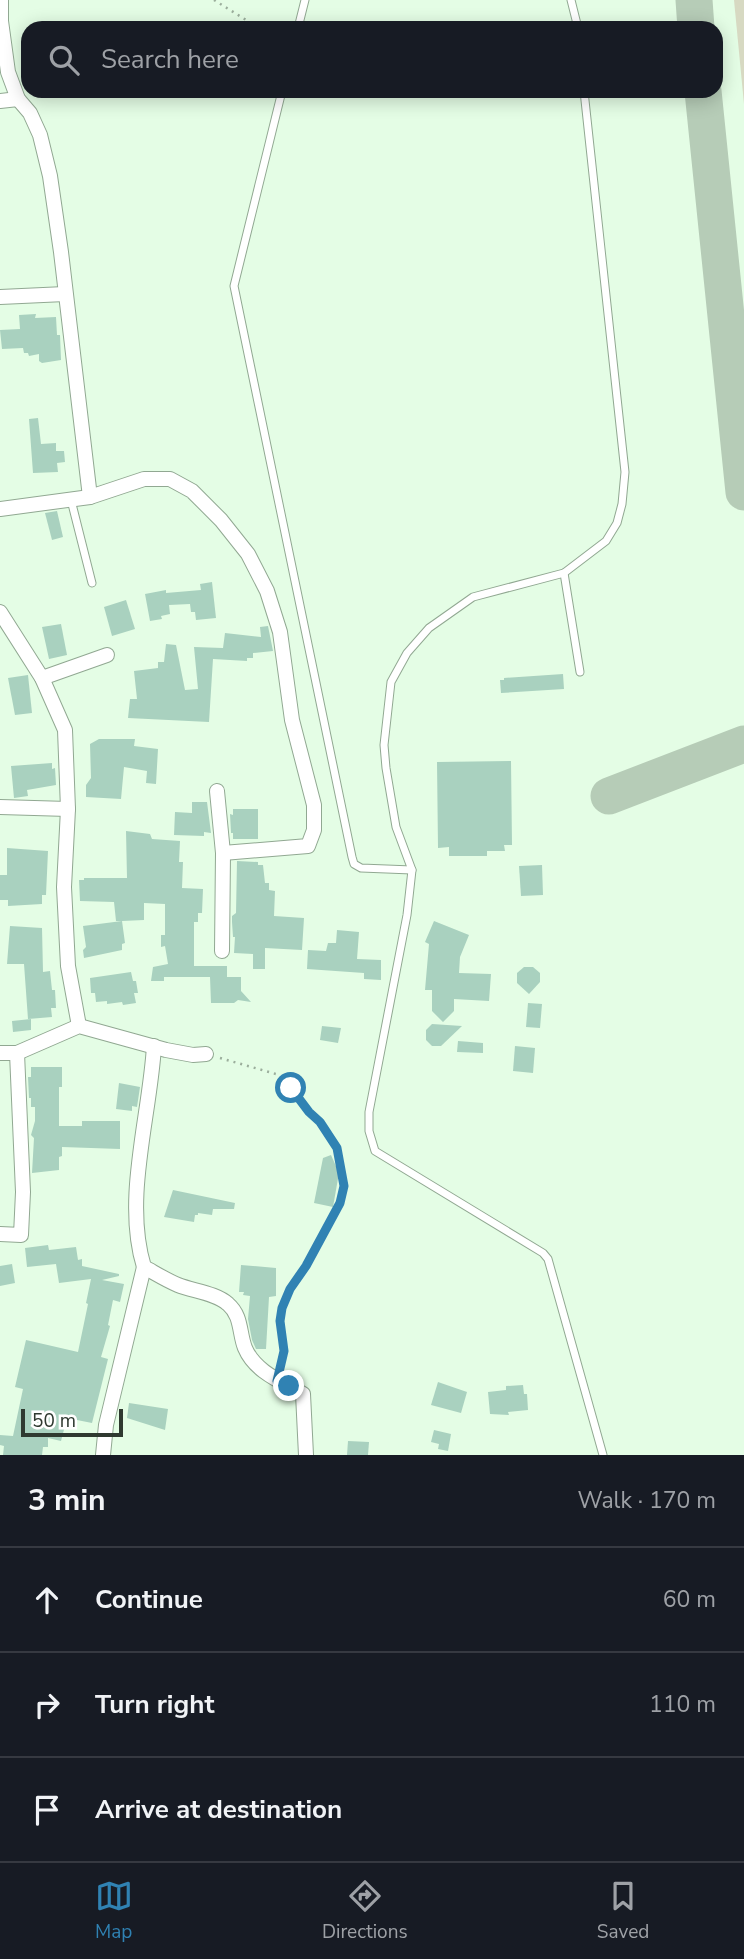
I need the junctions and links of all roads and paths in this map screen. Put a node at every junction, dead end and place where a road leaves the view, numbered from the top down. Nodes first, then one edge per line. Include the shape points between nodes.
1 (1, 0) edge
2 (214, 0) edge
3 (305, 0) edge
4 (571, 0) edge
5 (248, 21) edge
6 (300, 21) edge
7 (576, 21) edge
8 (0, 22) edge
9 (280, 98) edge
10 (585, 98) edge
11 (18, 99) junction
12 (0, 101) edge
13 (65, 294) junction
14 (0, 297) edge
15 (90, 497) junction
16 (71, 499) junction
17 (0, 509) edge
18 (564, 573) junction
19 (92, 583) dead end
20 (0, 612) edge
21 (107, 656) dead end
22 (580, 672) dead end
23 (42, 678) junction
24 (217, 791) dead end
25 (0, 807) edge
26 (68, 809) junction
27 (223, 853) junction
28 (412, 870) junction
29 (222, 951) dead end
30 (79, 1026) junction
31 (154, 1046) junction
32 (0, 1053) edge
33 (17, 1053) junction
34 (206, 1054) joint
35 (0, 1234) edge
36 (145, 1267) junction
37 (277, 1381) junction
38 (103, 1455) edge
39 (306, 1455) edge
40 (603, 1455) edge

1 - 8 street
2 - 5 path
3 - 6 lane
4 - 7 lane
8 - 11 street via 8,72
9 - 28 lane via 234,286 354,864
10 - 18 lane via 625,471 617,523 606,541
11 - 12 street
11 - 13 street via 40,135 50,176
13 - 14 street
13 - 15 street
15 - 16 street
15 - 27 street via 144,479 170,479 192,491 221,520 248,554 267,591 280,632 292,720 314,805 314,830 308,846
16 - 17 street
16 - 19 lane
18 - 22 lane
18 - 28 lane via 473,597 429,628 407,653 391,682 386,768 396,827
20 - 23 street
21 - 23 street
23 - 26 street via 65,730
24 - 27 street
25 - 26 street
26 - 30 street via 64,887 68,966
27 - 29 street
28 - 40 lane via 369,1112 375,1151 548,1259
30 - 31 street
30 - 33 street
31 - 34 street
31 - 36 street via 136,1213
32 - 33 street
33 - 35 street via 21,1235
34 - 37 path via 276,1074 337,1148 343,1195 282,1308 284,1351
36 - 37 street via 226,1302 239,1320 249,1356
36 - 38 street
37 - 39 street via 303,1394

